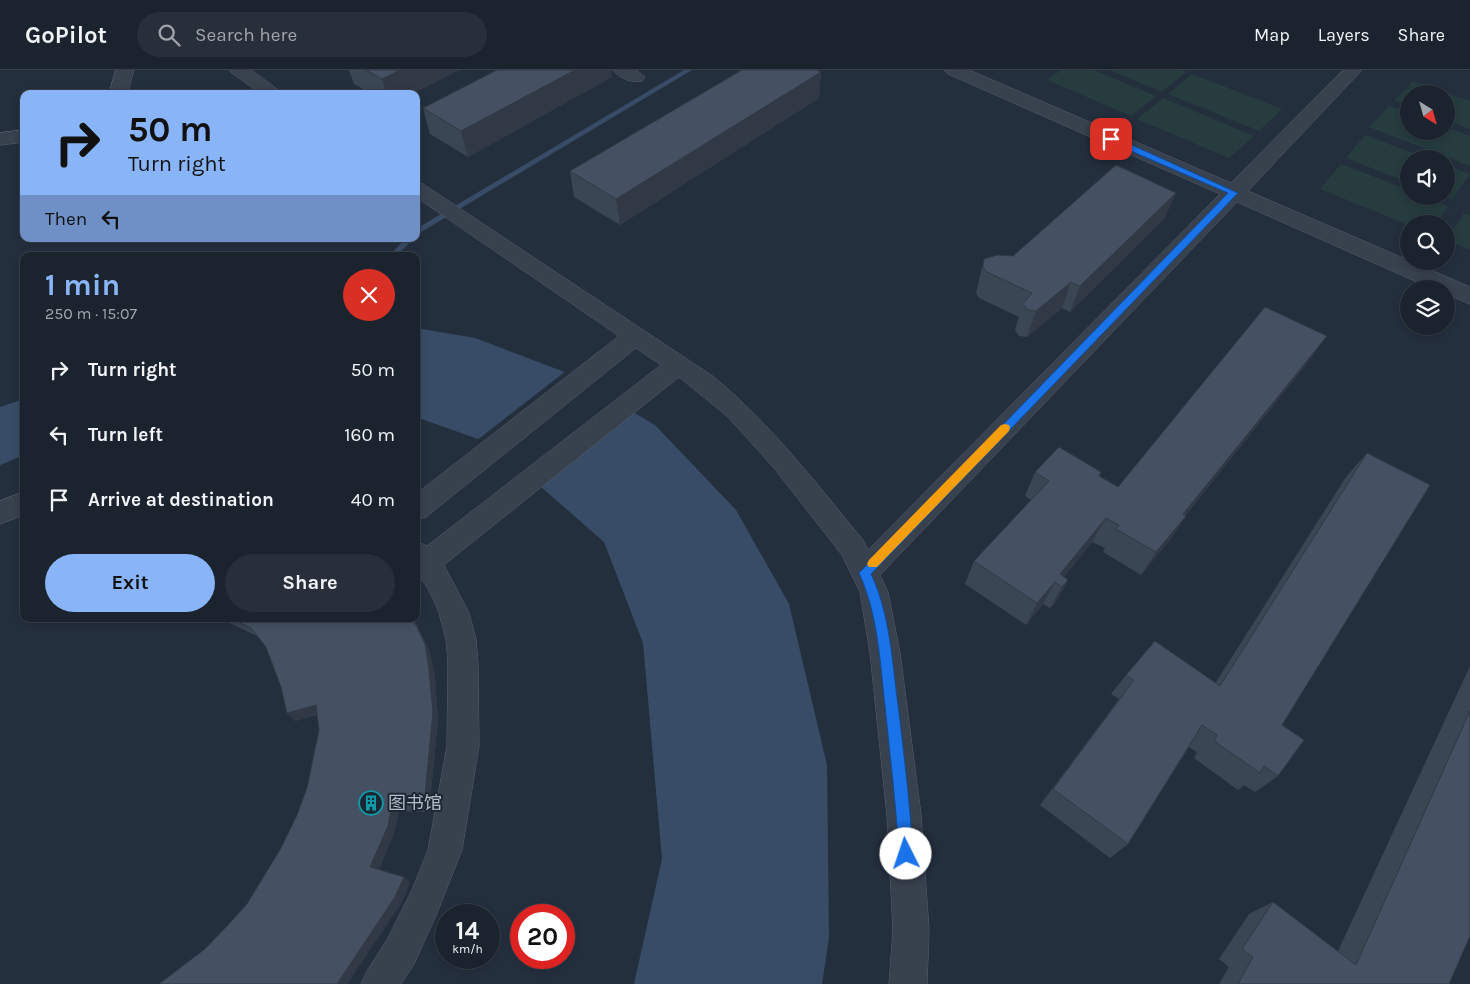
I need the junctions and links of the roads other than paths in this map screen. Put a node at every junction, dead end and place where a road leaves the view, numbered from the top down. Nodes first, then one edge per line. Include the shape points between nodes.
1 (125, 70) edge
2 (239, 70) edge
3 (954, 70) edge
4 (1353, 70) edge
5 (119, 90) edge
6 (269, 90) edge
7 (20, 136) edge
8 (0, 139) edge
9 (422, 192) edge
10 (1234, 193) junction
11 (1470, 296) edge
12 (636, 336) junction
13 (679, 364) junction
14 (20, 505) edge
15 (420, 506) edge
16 (0, 513) edge
17 (421, 558) edge
18 (864, 573) junction
19 (380, 984) edge
20 (908, 984) edge

1 - 5 lane
2 - 6 lane
3 - 10 lane
4 - 10 lane
7 - 8 lane
9 - 12 lane
10 - 11 lane
10 - 18 lane
12 - 13 lane
12 - 15 lane
13 - 17 lane
13 - 18 lane via 736,409 783,461 853,548
14 - 16 lane
17 - 19 lane via 446,593 461,639 464,746 445,850 401,951
18 - 20 lane via 874,592 885,653 904,815 911,930

